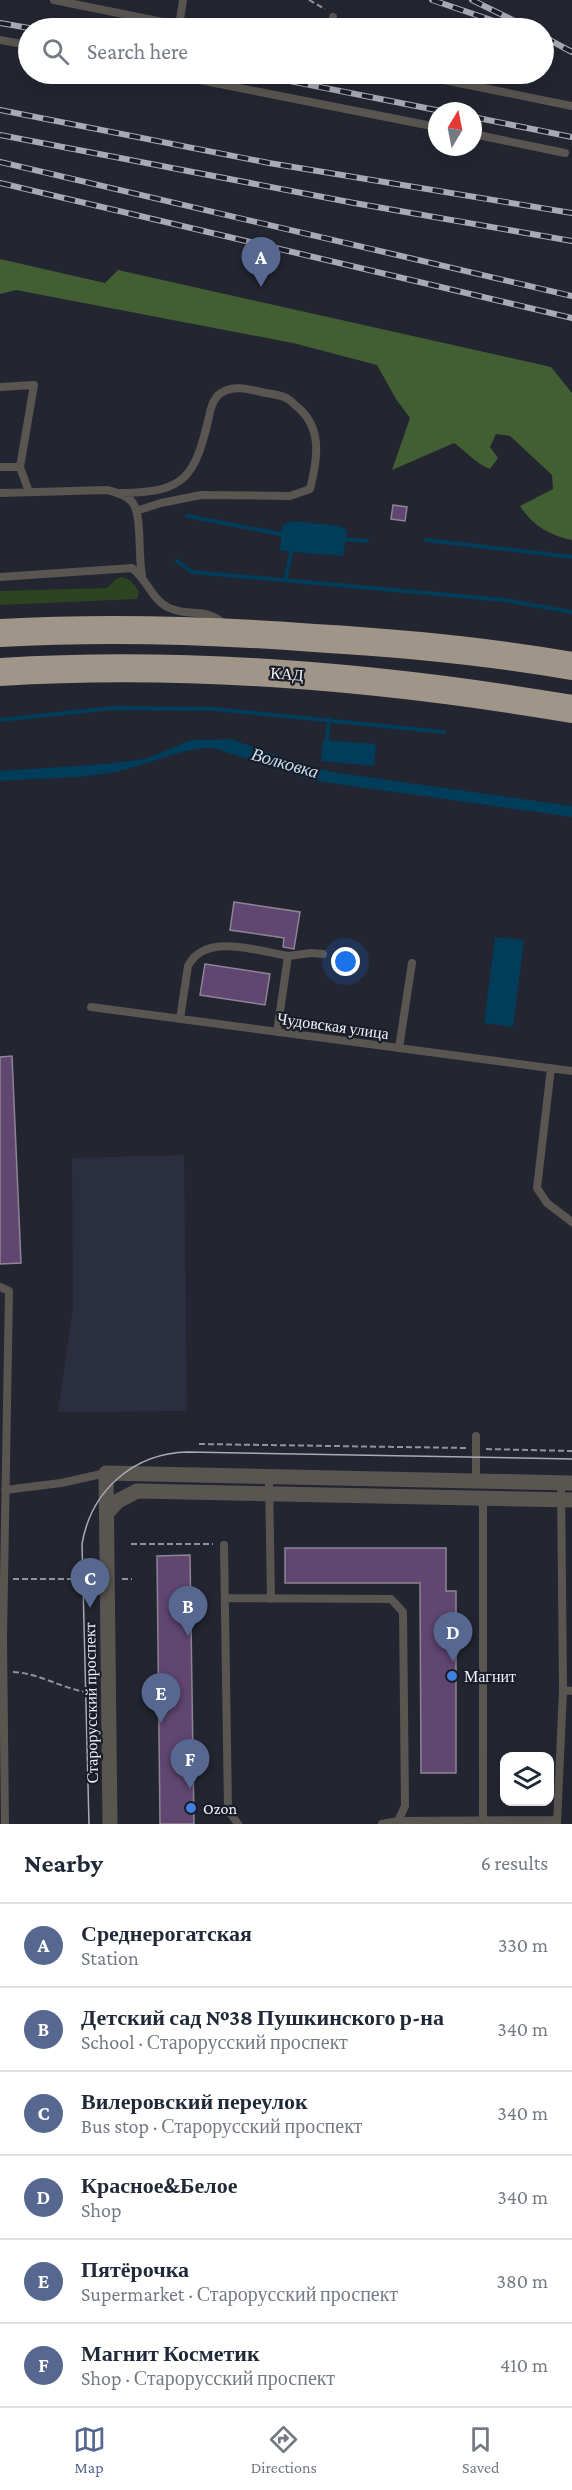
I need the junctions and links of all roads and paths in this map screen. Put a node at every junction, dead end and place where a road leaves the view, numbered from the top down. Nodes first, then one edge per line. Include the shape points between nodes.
1 (54, 0) edge
2 (183, 0) edge
3 (309, 0) edge
4 (333, 17) edge
5 (141, 18) edge
6 (180, 18) edge
7 (0, 40) edge
8 (18, 43) edge
9 (220, 84) edge
10 (463, 84) edge
11 (572, 106) edge
12 (428, 125) edge
13 (482, 136) edge
14 (565, 153) dead end
15 (0, 387) edge
16 (0, 467) edge
17 (20, 467) junction
18 (0, 492) edge
19 (29, 492) junction
20 (121, 493) junction
21 (136, 511) junction
22 (142, 575) junction
23 (0, 577) edge
24 (236, 632) junction
25 (0, 633) edge
26 (572, 666) edge
27 (0, 672) edge
28 (572, 709) edge
29 (323, 954) dead end
30 (288, 956) junction
31 (412, 963) dead end
32 (91, 1007) dead end
33 (180, 1019) junction
34 (277, 1032) junction
35 (399, 1048) junction
36 (551, 1068) junction
37 (572, 1071) edge
38 (572, 1222) edge
39 (0, 1287) edge
40 (476, 1436) dead end
41 (198, 1444) dead end
42 (476, 1449) junction
43 (572, 1451) edge
44 (106, 1473) junction
45 (269, 1477) junction
46 (476, 1480) junction
47 (566, 1482) edge
48 (5, 1490) junction
49 (270, 1493) junction
50 (483, 1498) junction
51 (566, 1500) edge
52 (107, 1513) junction
53 (131, 1544) dead end
54 (224, 1545) joint
55 (10, 1579) dead end
56 (75, 1579) dead end
57 (116, 1579) dead end
58 (132, 1579) dead end
59 (226, 1598) junction
60 (271, 1599) junction
61 (2, 1604) edge
62 (1, 1629) edge
63 (1, 1639) edge
64 (3, 1672) junction
65 (563, 1690) junction
66 (572, 1691) edge
67 (99, 1694) dead end
68 (398, 1821) junction
69 (483, 1821) junction
70 (557, 1822) edge
71 (5, 1824) edge
72 (110, 1824) edge
73 (238, 1824) edge
74 (382, 1824) edge

1 - 5 lane
2 - 6 lane
3 - 4 path
7 - 8 lane
9 - 12 lane
10 - 11 lane
13 - 14 lane
15 - 17 lane via 34,385
16 - 17 lane
17 - 19 lane
18 - 19 lane
19 - 20 lane
20 - 21 lane via 134,503
20 - 21 lane via 165,489 191,472 202,447 211,406 220,393 239,387 286,397 304,412 316,432 317,461 310,489 290,496 201,495
21 - 22 lane
22 - 23 lane via 132,568
22 - 24 lane via 158,602 172,610 211,614
24 - 25 highway via 161,629
24 - 26 highway via 415,644
27 - 28 highway, КАД via 159,668 283,673 406,685
29 - 30 lane
30 - 33 lane via 219,945 199,951 188,966
30 - 34 lane
31 - 35 lane
32 - 33 lane, Чудовская улица
33 - 34 lane, Чудовская улица
34 - 35 lane, Чудовская улица
35 - 36 lane, Чудовская улица
36 - 37 lane, Чудовская улица
36 - 38 lane via 537,1188 547,1203
39 - 48 lane via 9,1291
40 - 42 lane
41 - 42 path
42 - 43 path
42 - 46 lane
44 - 45 street
44 - 48 lane
44 - 52 street, Старорусский проспект
45 - 46 street
45 - 49 lane
46 - 47 street
46 - 50 lane
47 - 51 lane
48 - 61 lane
49 - 50 street
49 - 52 street via 137,1491 118,1501
49 - 60 lane
50 - 51 street
50 - 69 lane
51 - 65 lane
52 - 72 street, Старорусский проспект
53 - 54 path
54 - 59 lane
55 - 56 path
57 - 58 path
59 - 60 lane
59 - 73 lane via 228,1810
60 - 68 lane via 391,1599 403,1612 405,1806
61 - 62 lane
62 - 63 lane
63 - 64 lane
64 - 67 path via 29,1673 78,1692
64 - 71 lane
65 - 66 lane
65 - 70 lane
68 - 69 lane
68 - 74 lane
69 - 70 lane

